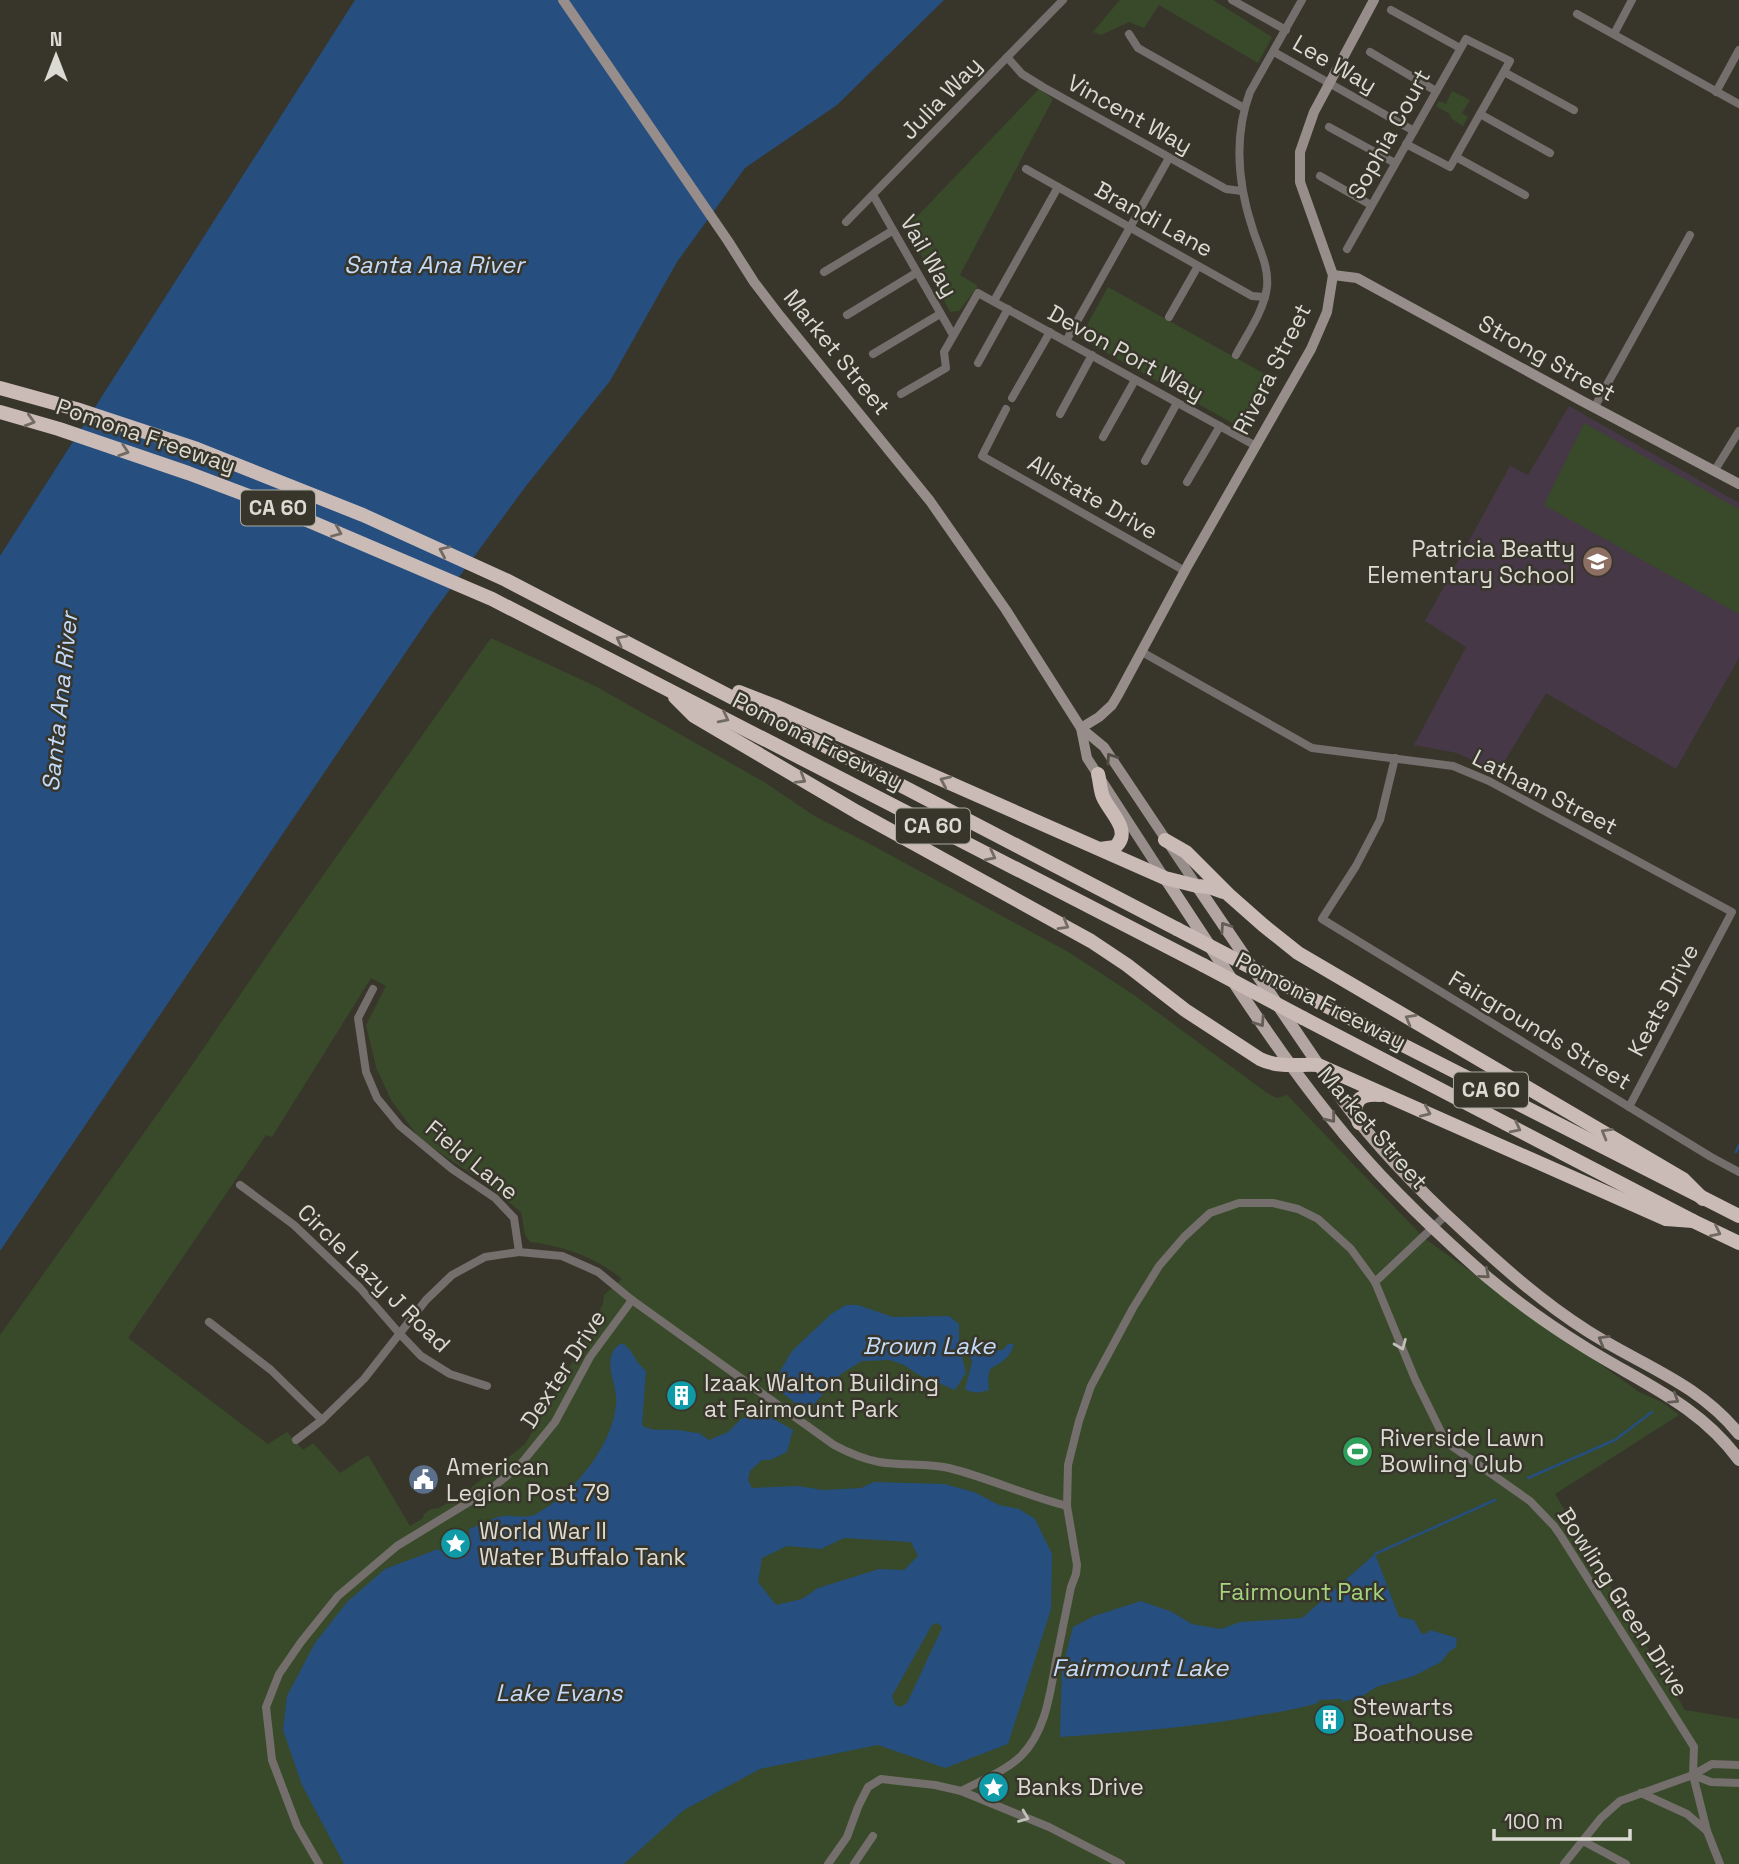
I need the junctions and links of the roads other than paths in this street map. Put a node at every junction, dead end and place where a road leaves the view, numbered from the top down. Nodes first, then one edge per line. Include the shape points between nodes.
1 (563, 0) edge
2 (1063, 0) edge
3 (1232, 0) edge
4 (1302, 0) edge
5 (1374, 0) edge
6 (1632, 0) edge
7 (1391, 10) dead end
8 (1577, 14) dead end
9 (1286, 30) junction
10 (1129, 34) dead end
11 (1614, 34) junction
12 (1460, 48) junction
13 (1739, 50) edge
14 (1274, 52) junction
15 (1370, 52) dead end
16 (1007, 57) junction
17 (1504, 72) junction
18 (1329, 83) junction
19 (1436, 90) junction
20 (1716, 92) junction
21 (1739, 104) edge
22 (1244, 108) junction
23 (1574, 110) dead end
24 (1480, 114) junction
25 (1329, 127) dead end
26 (1414, 131) junction
27 (1406, 144) junction
28 (1550, 153) dead end
29 (1456, 157) junction
30 (1170, 158) junction
31 (1395, 163) junction
32 (1026, 169) dead end
33 (1320, 176) dead end
34 (1058, 187) junction
35 (1242, 191) junction
36 (873, 195) junction
37 (1525, 195) dead end
38 (1371, 205) junction
39 (846, 222) dead end
40 (1130, 228) junction
41 (892, 231) junction
42 (1690, 235) dead end
43 (1347, 249) dead end
44 (1198, 266) junction
45 (824, 272) dead end
46 (916, 273) junction
47 (1332, 275) junction
48 (1265, 297) junction
49 (994, 301) junction
50 (1008, 309) junction
51 (940, 314) junction
52 (847, 315) dead end
53 (1169, 317) dead end
54 (1050, 332) junction
55 (953, 335) junction
56 (1066, 341) junction
57 (873, 355) dead end
58 (1092, 355) junction
59 (1236, 355) dead end
60 (978, 363) dead end
61 (1135, 380) junction
62 (0, 388) edge
63 (901, 394) dead end
64 (1012, 398) dead end
65 (1177, 403) junction
66 (1594, 408) junction
67 (1006, 409) dead end
68 (0, 412) edge
69 (1060, 414) dead end
70 (1220, 426) junction
71 (1739, 430) edge
72 (1103, 437) dead end
73 (1256, 446) junction
74 (1145, 461) dead end
75 (1715, 471) junction
76 (1187, 482) dead end
77 (1739, 484) edge
78 (1185, 571) junction
79 (1142, 652) junction
80 (682, 671) junction
81 (664, 686) junction
82 (1082, 728) junction
83 (1395, 758) junction
84 (1098, 774) junction
85 (1165, 840) junction
86 (1099, 849) junction
87 (1165, 878) junction
88 (1197, 886) junction
89 (1229, 895) junction
90 (1732, 912) joint
91 (373, 989) dead end
92 (1289, 1063) junction
93 (1318, 1065) junction
94 (1389, 1096) junction
95 (1629, 1107) junction
96 (1359, 1123) junction
97 (1739, 1172) edge
98 (240, 1185) dead end
99 (1703, 1199) junction
100 (1446, 1215) junction
101 (1739, 1216) edge
102 (1693, 1221) junction
103 (1434, 1228) junction
104 (1739, 1243) edge
105 (519, 1252) junction
106 (1375, 1282) junction
107 (632, 1300) junction
108 (209, 1322) dead end
109 (399, 1333) junction
110 (487, 1386) dead end
111 (322, 1420) junction
112 (1739, 1434) edge
113 (296, 1440) dead end
114 (1739, 1460) edge
115 (1067, 1506) junction
116 (1739, 1765) edge
117 (1693, 1775) junction
118 (1739, 1783) edge
119 (961, 1791) junction
120 (1641, 1793) junction
121 (1707, 1831) junction
122 (873, 1836) dead end
123 (1583, 1841) junction
124 (319, 1864) edge
125 (828, 1864) edge
126 (854, 1864) edge
127 (1121, 1864) edge
128 (1564, 1864) edge
129 (1626, 1864) edge
130 (1720, 1864) edge

1 - 82 street, Market Street via 754,282 930,501
2 - 16 street, Julia Way
3 - 9 street
4 - 9 street
5 - 18 street, Rivera Street
6 - 11 street
7 - 12 street
8 - 11 street
9 - 14 street
10 - 22 street via 1138,48
11 - 20 street
12 - 17 street, Sophia Court via 1466,38 1510,61
12 - 19 street, Sophia Court
13 - 20 street
14 - 18 street, Lee Way
14 - 22 street
15 - 19 street
16 - 30 street, Vincent Way via 1043,88
16 - 36 street, Julia Way
17 - 23 street
17 - 24 street
18 - 26 street, Lee Way
18 - 47 street, Rivera Street via 1300,152 1300,182
19 - 26 street, Sophia Court
20 - 21 street
22 - 35 street via 1239,150
24 - 28 street
24 - 29 street
25 - 31 street
26 - 27 street, Sophia Court
27 - 29 street via 1450,167
27 - 31 street, Sophia Court
29 - 37 street
30 - 35 street, Vincent Way via 1226,189
30 - 40 street
31 - 38 street, Sophia Court
32 - 34 street, Brandi Lane
33 - 38 street
34 - 40 street, Brandi Lane
34 - 49 street
35 - 48 street via 1264,260
36 - 39 street, Julia Way
36 - 41 street, Vail Way
38 - 43 street, Sophia Court
40 - 44 street, Brandi Lane
40 - 56 street
41 - 45 street
41 - 46 street, Vail Way
42 - 66 street
44 - 48 street, Brandi Lane via 1252,296
44 - 53 street
46 - 51 street, Vail Way
46 - 52 street
47 - 66 street, Strong Street via 1357,278
47 - 73 street, Rivera Street via 1327,312 1311,349
48 - 59 street
49 - 50 street, Devon Port Way
49 - 55 street, Devon Port Way via 978,293
50 - 54 street, Devon Port Way
50 - 60 street
51 - 55 street, Vail Way
51 - 57 street
54 - 56 street, Devon Port Way
54 - 64 street
55 - 63 street via 944,352 946,368
56 - 58 street, Devon Port Way
58 - 61 street, Devon Port Way
58 - 69 street
61 - 65 street, Devon Port Way
61 - 72 street
80 -> 62 highway, Pomona Freeway / CA 60 via 506,579 363,515 208,453
65 - 70 street, Devon Port Way
65 - 74 street
66 - 75 street, Strong Street
67 - 78 street, Allstate Drive via 982,456
68 -> 81 highway, Pomona Freeway / CA 60 via 265,502 492,599
70 - 73 street, Devon Port Way
70 - 76 street
71 - 75 street
73 - 78 street, Rivera Street
75 - 77 street, Strong Street
78 - 79 street, Rivera Street
79 - 82 street, Rivera Street via 1112,705
79 - 83 street, Latham Street via 1312,748
86 -> 80 highway via 775,706
80 - 99 highway, Pomona Freeway / CA 60, bridge
81 -> 92 highway via 694,716 1091,942 1259,1059 1277,1065
81 -> 102 highway, Pomona Freeway / CA 60, bridge
82 - 84 street, Market Street via 1087,758
85 -> 82 street, Market Street via 1104,747
83 - 90 street, Latham Street via 1453,766 1489,781
83 - 95 street, Fairgrounds Street via 1380,820 1322,919
84 - 86 highway via 1103,796 1123,834 1115,847
84 - 87 street, Market Street
85 - 88 street, Market Street
85 - 89 highway via 1186,852
86 - 87 highway
87 - 88 highway
87 -> 92 main road, Market Street
88 - 89 highway
93 -> 88 main road, Market Street
99 -> 89 highway via 1683,1179 1298,953
90 - 95 street, Keats Drive
91 - 105 street, Field Lane via 358,1018 366,1072 377,1098 400,1126 495,1198 514,1218
92 - 93 highway
92 -> 103 main road, Market Street via 1351,1142
93 - 94 highway
93 - 96 main road, Market Street
94 - 96 highway via 1361,1098 1355,1108
94 -> 102 highway via 1666,1219
95 - 97 street, Fairgrounds Street
96 - 100 main road, Market Street
98 - 109 street, Circle Lazy J Road via 294,1226 360,1288
99 - 101 highway, Pomona Freeway / CA 60
100 - 103 street
112 -> 100 main road, Market Street via 1685,1385 1587,1331 1544,1301
102 -> 104 highway, Pomona Freeway / CA 60
103 - 106 street
103 -> 114 main road, Market Street via 1533,1312 1685,1406 1715,1431
105 - 107 street via 562,1256 598,1272
105 - 109 street via 485,1257 452,1275
106 - 115 street, Bowling Green Drive via 1333,1231 1298,1209 1240,1203 1210,1213 1159,1266 1091,1387 1068,1465
106 -> 117 street, Bowling Green Drive via 1446,1442 1520,1493 1561,1536 1694,1747
107 - 115 street, Dexter Drive via 834,1445 860,1458 935,1465
107 - 124 street, Dexter Drive via 590,1357 555,1422 520,1465 492,1488 397,1546 338,1597 279,1674 266,1707 272,1760 297,1826
108 - 111 street via 271,1370
109 - 110 street, Circle Lazy J Road via 422,1356 450,1374
109 - 111 street via 364,1380
111 - 113 street
115 - 119 street, Bowling Green Drive via 1076,1574 1042,1722 1021,1756
116 - 117 street via 1712,1764
117 - 118 street via 1710,1782
117 - 120 street
117 - 121 street
119 - 125 street via 881,1779 868,1787 847,1836
119 -> 127 street via 1049,1827
120 - 121 street via 1686,1814
120 - 123 street via 1620,1801
121 - 130 street
122 - 126 street
123 - 128 street
123 - 129 street

